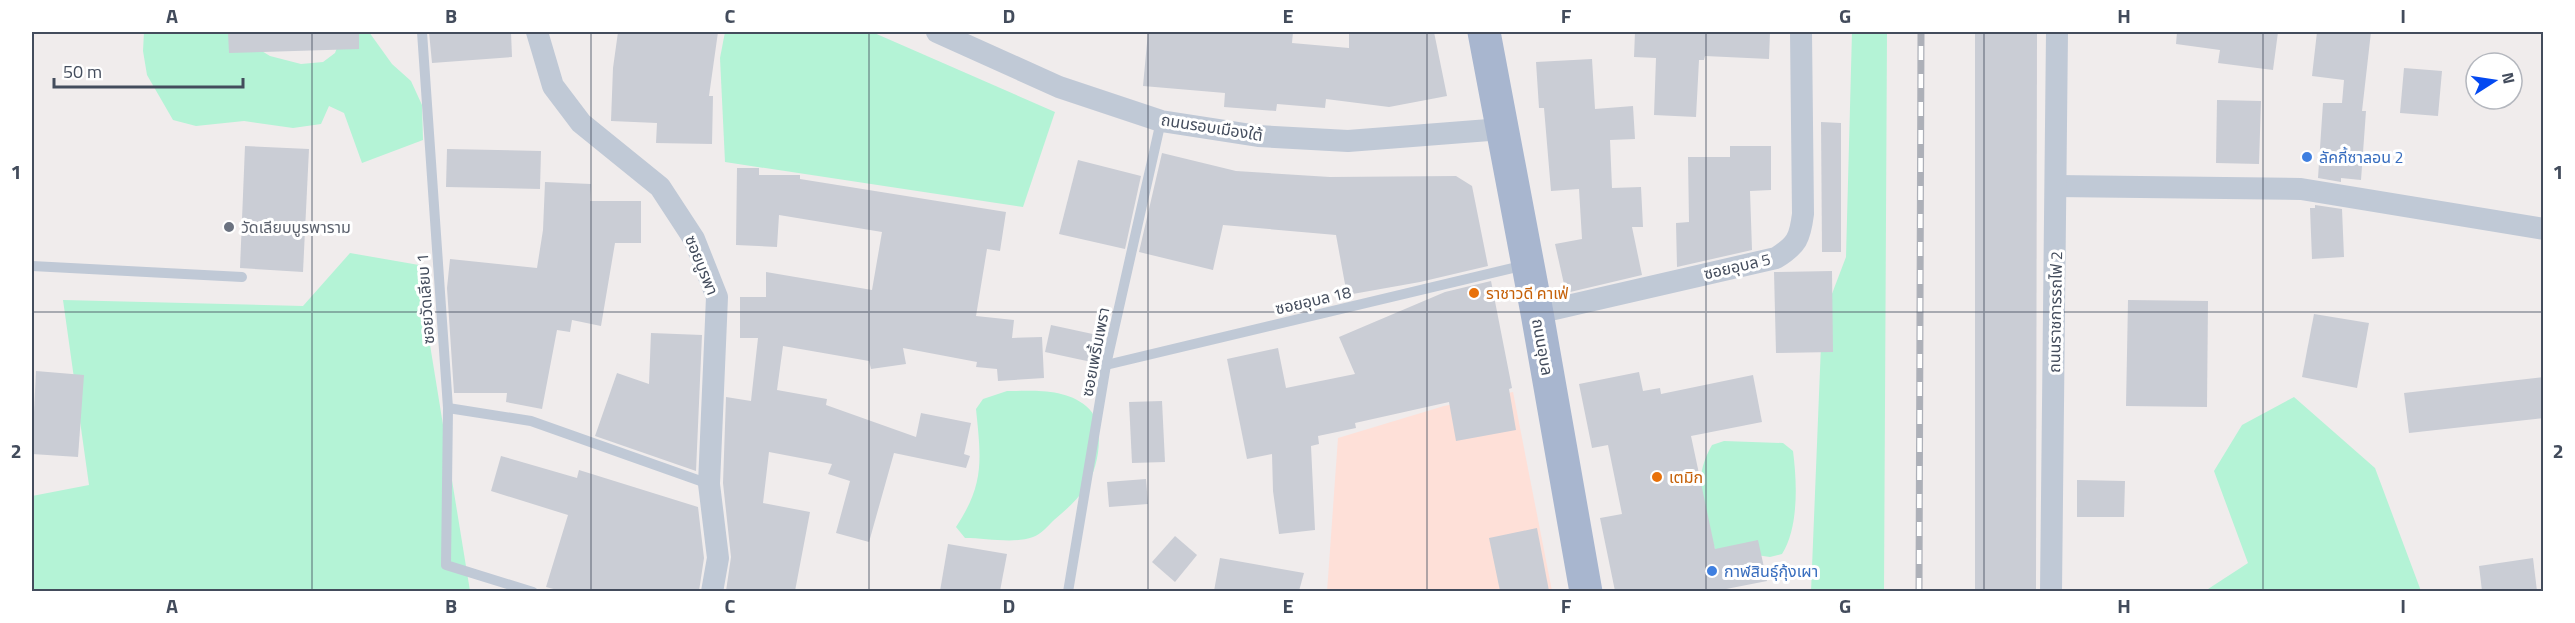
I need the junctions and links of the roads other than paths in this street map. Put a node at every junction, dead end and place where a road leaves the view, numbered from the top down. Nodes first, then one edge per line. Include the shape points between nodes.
1 (422, 32) edge
2 (537, 32) edge
3 (938, 32) edge
4 (1484, 32) edge
5 (1801, 32) edge
6 (2057, 32) edge
7 (1161, 121) junction
8 (1502, 129) junction
9 (2056, 186) junction
10 (2544, 229) edge
11 (1528, 264) junction
12 (32, 266) edge
13 (242, 277) dead end
14 (1537, 313) junction
15 (1106, 365) junction
16 (448, 408) junction
17 (709, 484) junction
18 (533, 591) edge
19 (712, 591) edge
20 (1068, 591) edge
21 (1586, 591) edge
22 (2051, 591) edge

1 - 16 lane, ซอยวัดเลียบ 1
2 - 17 street, ซอยบูรพา via 553,86 581,123 660,187 694,239 717,297
3 - 7 street, ถนนรอบเมืองใต้ via 1059,87
4 - 8 main road, ถนนอุบล
5 - 14 street, ซอยอุบล 5 via 1803,214 1800,233 1791,249 1776,258
6 - 9 street, ถนนราชการรถไฟ 2
7 - 8 street, ถนนรอบเมืองใต้ via 1258,136 1348,141
7 - 15 lane, ซอยเพริ้มเพรา
8 - 11 main road, ถนนอุบล
9 - 10 street via 2301,189
9 - 22 street, ถนนราชการรถไฟ 2
11 - 14 main road, ถนนอุบล
11 - 15 lane, ซอยอุบล 18
12 - 13 lane
14 - 21 main road, ถนนอุบล
15 - 20 lane, ซอยเพริ้มเพรา
16 - 17 lane via 531,421
16 - 18 lane, ซอยวัดเลียบ 1 via 447,565
17 - 19 street, ซอยบูรพา via 718,558

